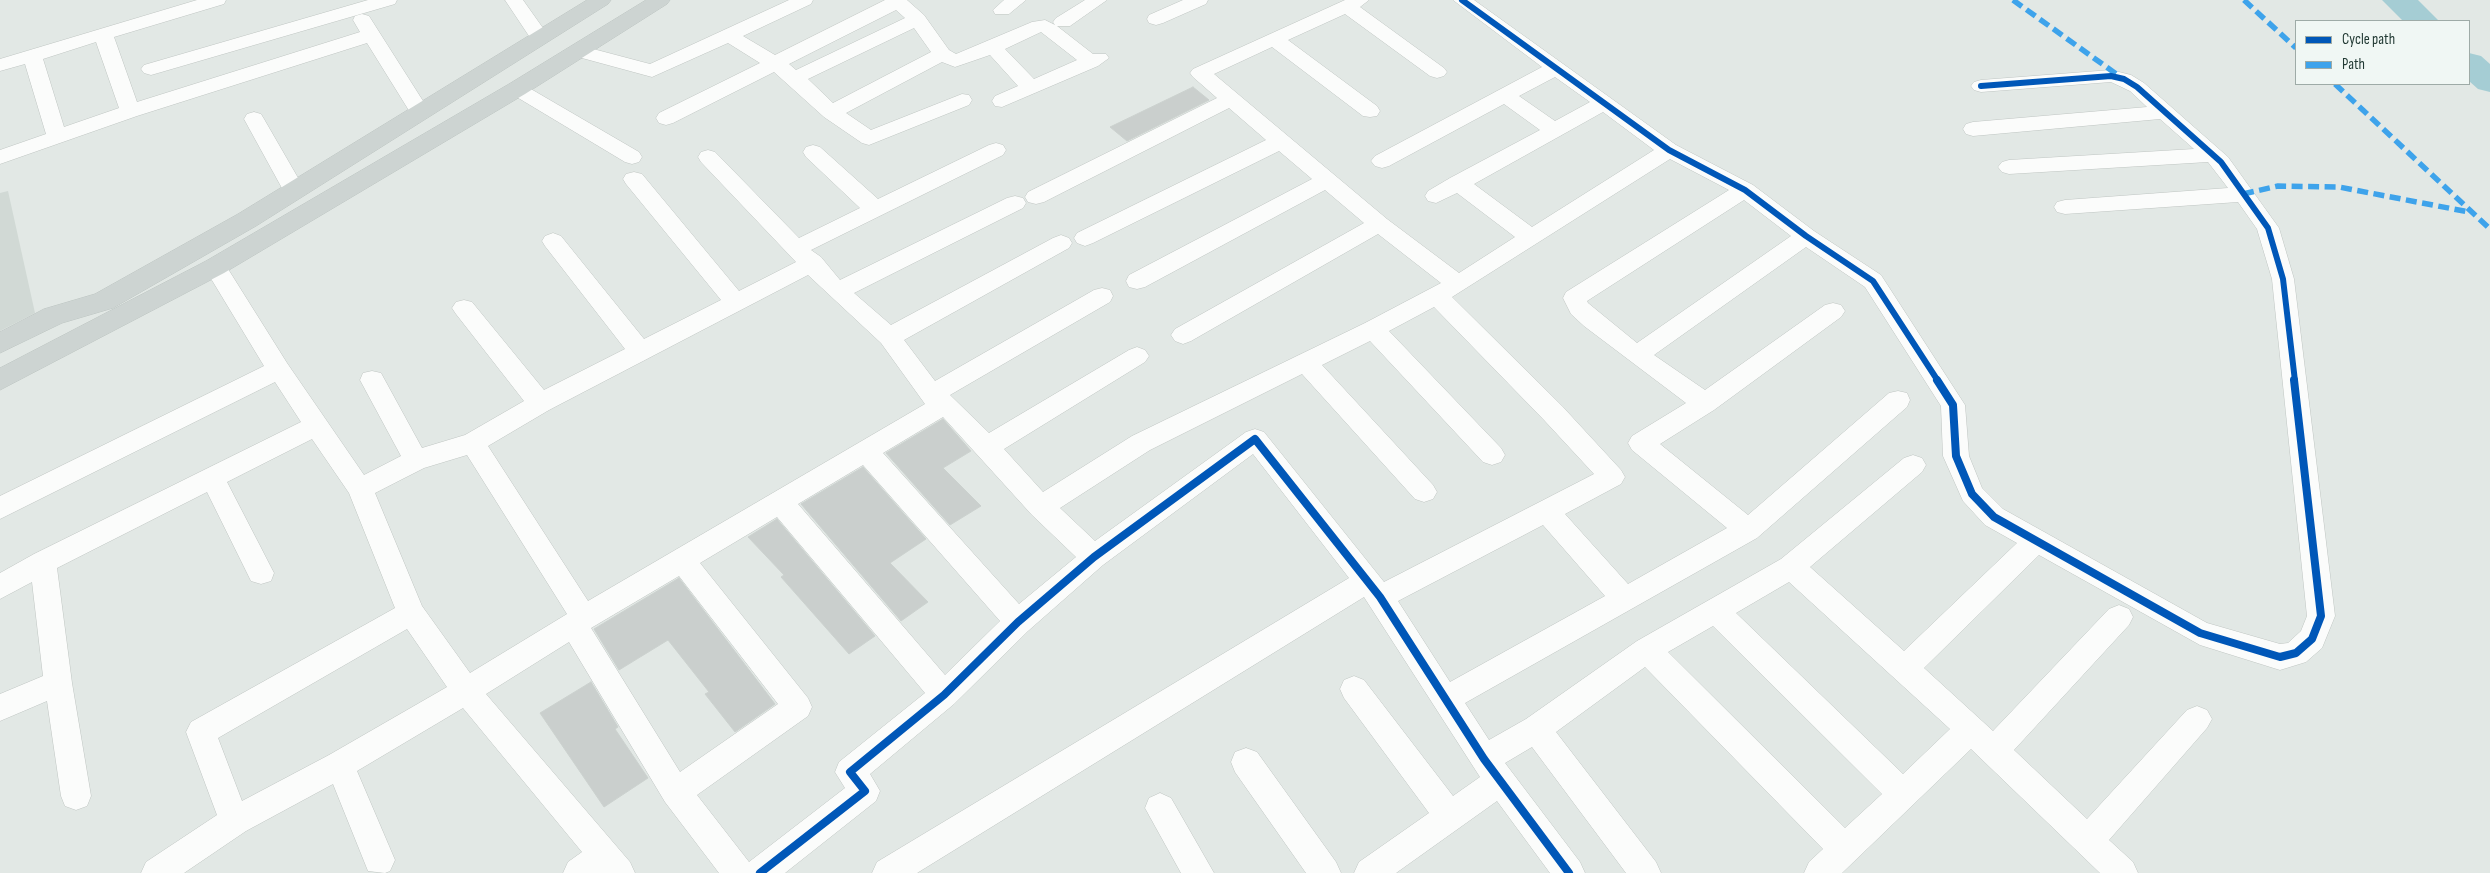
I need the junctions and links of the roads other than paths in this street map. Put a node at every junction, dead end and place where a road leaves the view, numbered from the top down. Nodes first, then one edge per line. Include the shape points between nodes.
1 (218, 0) edge
2 (388, 0) edge
3 (514, 0) edge
4 (601, 0) edge
5 (660, 0) edge
6 (804, 0) edge
7 (1098, 0) edge
8 (1200, 0) edge
9 (1462, 0) edge
10 (897, 1) edge
11 (1353, 3) edge
12 (352, 5) edge
13 (917, 19) junction
14 (1156, 19) dead end
15 (1062, 22) dead end
16 (102, 34) junction
17 (371, 35) junction
18 (730, 36) junction
19 (540, 38) junction
20 (1275, 40) junction
21 (993, 47) junction
22 (578, 51) junction
23 (942, 54) junction
24 (32, 56) junction
25 (776, 64) junction
26 (0, 65) edge
27 (1556, 68) junction
28 (152, 69) dead end
29 (1437, 72) dead end
30 (795, 78) junction
31 (1981, 86) dead end
32 (1031, 88) junction
33 (517, 89) junction
34 (1506, 96) junction
35 (1230, 99) junction
36 (962, 100) dead end
37 (1002, 101) dead end
38 (1604, 103) junction
39 (130, 111) junction
40 (420, 112) junction
41 (831, 112) junction
42 (1370, 112) dead end
43 (2165, 112) junction
44 (254, 118) dead end
45 (666, 118) dead end
46 (1973, 129) dead end
47 (1554, 130) junction
48 (57, 137) junction
49 (1279, 142) junction
50 (996, 150) dead end
51 (1668, 150) junction
52 (813, 152) dead end
53 (2212, 154) junction
54 (0, 157) edge
55 (632, 157) dead end
56 (708, 157) dead end
57 (1382, 161) dead end
58 (2009, 168) dead end
59 (634, 179) dead end
60 (1326, 180) junction
61 (1458, 183) junction
62 (294, 190) junction
63 (1745, 190) junction
64 (2243, 194) junction
65 (1436, 196) dead end
66 (1036, 197) dead end
67 (1014, 203) dead end
68 (2065, 207) dead end
69 (875, 209) junction
70 (1379, 224) junction
71 (1806, 236) junction
72 (1530, 237) junction
73 (1085, 238) dead end
74 (553, 241) dead end
75 (1061, 243) dead end
76 (805, 256) junction
77 (215, 267) junction
78 (1137, 281) dead end
79 (1458, 284) junction
80 (837, 291) junction
81 (1102, 296) dead end
82 (1437, 296) junction
83 (735, 302) junction
84 (113, 308) junction
85 (464, 308) dead end
86 (1832, 311) dead end
87 (1373, 329) junction
88 (1183, 335) dead end
89 (889, 337) junction
90 (0, 343) edge
91 (41, 348) junction
92 (640, 352) junction
93 (1637, 355) junction
94 (1137, 356) dead end
95 (0, 361) edge
96 (1306, 362) junction
97 (279, 369) junction
98 (0, 380) edge
99 (372, 380) dead end
100 (938, 400) junction
101 (1898, 400) dead end
102 (0, 401) edge
103 (540, 402) junction
104 (1705, 402) junction
105 (317, 425) junction
106 (473, 443) junction
107 (987, 447) junction
108 (865, 451) junction
109 (1492, 455) dead end
110 (416, 460) junction
111 (1913, 465) dead end
112 (212, 477) junction
113 (360, 489) junction
114 (1424, 492) dead end
115 (779, 501) junction
116 (1041, 507) junction
117 (0, 508) edge
118 (1547, 511) junction
119 (1748, 530) junction
120 (2028, 550) dead end
121 (1094, 557) junction
122 (682, 560) junction
123 (43, 562) junction
124 (1791, 567) junction
125 (261, 573) dead end
126 (0, 587) edge
127 (1374, 589) junction
128 (1624, 599) junction
129 (1716, 611) junction
130 (411, 613) junction
131 (2119, 617) dead end
132 (579, 621) junction
133 (1018, 622) junction
134 (1647, 650) junction
135 (1905, 668) junction
136 (58, 683) junction
137 (1354, 689) dead end
138 (466, 691) junction
139 (944, 695) junction
140 (1446, 699) junction
141 (0, 708) edge
142 (2197, 719) dead end
143 (1536, 729) junction
144 (1971, 729) junction
145 (1994, 751) junction
146 (1246, 762) dead end
147 (340, 765) junction
148 (1493, 769) junction
149 (676, 792) junction
150 (1902, 793) junction
151 (76, 796) dead end
152 (1160, 808) dead end
153 (1450, 816) junction
154 (235, 821) junction
155 (2087, 842) junction
156 (1846, 850) junction
157 (379, 860) dead end
158 (611, 864) edge
159 (157, 873) edge
160 (579, 873) edge
161 (738, 873) edge
162 (760, 873) edge
163 (888, 873) edge
164 (1198, 873) edge
165 (1325, 873) edge
166 (1370, 873) edge
167 (1569, 873) edge
168 (1645, 873) edge
169 (1820, 873) edge
170 (2122, 873) edge

1 - 16 street
2 - 12 street
3 - 19 street
4 - 19 main road
5 - 22 main road
6 - 18 street
7 - 15 street
8 - 14 street
9 - 27 street
10 - 13 street
10 - 25 street
11 - 20 street
11 - 29 street
12 - 17 street
12 - 28 street
13 - 23 street
13 - 30 street
16 - 24 street
16 - 39 street
17 - 39 street
17 - 40 street
18 - 22 street via 652,71
18 - 25 street
19 - 40 main road
20 - 35 street via 1200,74
20 - 42 street
21 - 23 street via 955,61
21 - 32 street
21 - 32 street via 1045,26 1095,60
22 - 33 main road
23 - 41 street
24 - 26 street
24 - 48 street
25 - 30 street
25 - 45 street
27 - 34 street
27 - 38 street
30 - 41 street
31 - 43 street via 2111,76 2137,87
32 - 37 street
33 - 55 street
33 - 77 main road
34 - 47 street
34 - 57 street
35 - 49 street
35 - 66 street
36 - 41 street via 869,138
38 - 47 street
38 - 51 street
39 - 48 street
40 - 62 main road
43 - 46 street
43 - 53 street
44 - 62 street
47 - 61 street
48 - 54 street
49 - 60 street
49 - 73 street
50 - 69 street
51 - 63 street
51 - 72 street
52 - 69 street
53 - 58 street
53 - 64 street
56 - 76 street
59 - 83 street
60 - 70 street
60 - 78 street
61 - 65 street
61 - 72 street
62 - 84 main road
63 - 71 street
63 - 93 street via 1574,298 1579,308
64 - 68 street
64 - 71 street via 2268,228 2283,279 2321,616 2312,639 2296,653 2280,657 2200,633 1994,518 1972,494 1956,456 1953,406 1873,281
67 - 80 street
69 - 76 street
70 - 79 street
70 - 88 street
71 - 93 street
72 - 79 street
74 - 92 street
75 - 89 street
76 - 80 street
76 - 83 street
77 - 84 main road
77 - 97 street
79 - 82 street
80 - 89 street
81 - 100 street
82 - 87 street
82 - 118 street via 1612,477
83 - 92 street
84 - 90 main road via 52,316
84 - 91 main road
84 - 102 main road via 103,343
85 - 103 street
86 - 104 street
87 - 96 street
87 - 109 street
89 - 100 street
91 - 95 main road
91 - 98 main road
92 - 103 street
93 - 104 street
94 - 107 street
96 - 114 street
96 - 116 street via 1141,443
97 - 105 street
97 - 117 street
99 - 110 street
100 - 107 street
100 - 108 street
101 - 119 street
103 - 106 street
104 - 119 street via 1641,443
105 - 112 street
105 - 113 street
106 - 110 street
106 - 132 street
107 - 116 street
108 - 115 street
108 - 133 street
110 - 113 street
111 - 124 street
112 - 123 street
112 - 125 street
113 - 130 street
115 - 122 street
115 - 139 street
116 - 121 street
118 - 127 street
118 - 128 street
119 - 128 street
120 - 135 street
121 - 127 street via 1254,439
121 - 133 street
122 - 132 street
122 - 149 street via 798,707
123 - 126 street
123 - 136 street
124 - 129 street
124 - 135 street
127 - 140 street
127 - 163 street
128 - 140 street
129 - 134 street
129 - 150 street
130 - 138 street
130 - 154 street via 201,732
131 - 145 street
132 - 138 street
132 - 149 street
133 - 139 street
134 - 143 street
134 - 156 street
135 - 144 street
136 - 141 street
136 - 151 street
137 - 153 street
138 - 147 street
138 - 158 street
139 - 162 street via 850,772 864,792
140 - 148 street
142 - 155 street
143 - 148 street
143 - 168 street
144 - 145 street
144 - 150 street
145 - 155 street
146 - 165 street
147 - 154 street
147 - 157 street
148 - 153 street
148 - 167 street
149 - 161 street
150 - 156 street
152 - 164 street
153 - 166 street
154 - 159 street
155 - 170 street
156 - 169 street
158 - 160 street

